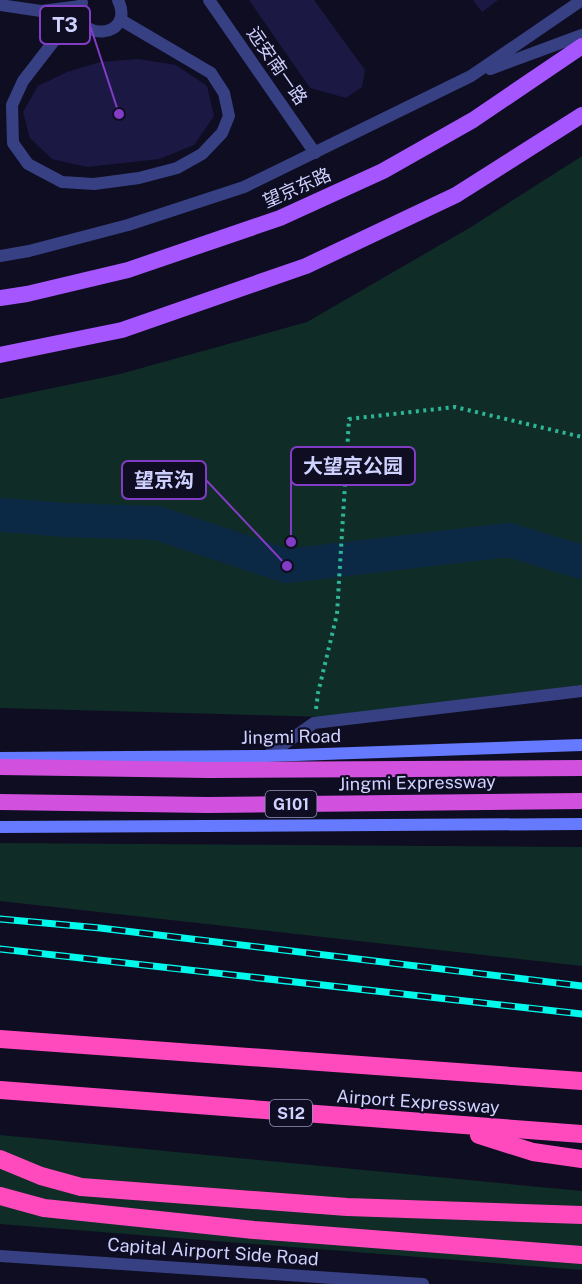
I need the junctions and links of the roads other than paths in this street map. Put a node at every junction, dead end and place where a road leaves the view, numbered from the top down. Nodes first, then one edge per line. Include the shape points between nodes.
1 (118, 0) edge
2 (209, 0) edge
3 (582, 0) edge
4 (82, 3) edge
5 (0, 5) edge
6 (120, 20) junction
7 (582, 35) edge
8 (582, 46) edge
9 (471, 76) junction
10 (582, 115) edge
11 (315, 153) junction
12 (0, 256) edge
13 (0, 298) edge
14 (0, 355) edge
15 (582, 691) edge
16 (582, 745) edge
17 (267, 756) junction
18 (0, 758) edge
19 (0, 767) edge
20 (582, 768) edge
21 (582, 801) edge
22 (0, 802) edge
23 (582, 824) edge
24 (0, 826) edge
25 (0, 1039) edge
26 (582, 1081) edge
27 (0, 1090) edge
28 (452, 1126) junction
29 (582, 1134) edge
30 (0, 1159) edge
31 (582, 1159) edge
32 (0, 1196) edge
33 (582, 1215) edge
34 (582, 1255) edge
35 (0, 1256) edge
36 (423, 1284) edge

1 - 6 street
2 - 11 street, 远安南一路
3 - 9 street
4 - 5 street via 41,11
4 - 6 street via 80,12 85,24 97,32 111,30
4 - 6 street via 23,81 12,105 13,143 28,164 62,182 94,184 177,168 202,154 222,133 229,116 224,93 211,74
7 - 9 street
8 - 13 main road, 望京东路 via 463,126 383,171 280,218 128,270
9 - 11 street
10 - 14 main road via 456,195 306,266 122,330
11 - 12 street via 244,187 128,225
15 - 17 street via 314,723
16 - 17 main road, Jingmi Road
17 - 18 main road, Jingmi Road
19 - 20 highway, Jingmi Expressway / G101
21 - 22 highway, Jingmi Expressway / G101 via 220,805
23 - 24 main road, G101
25 - 26 highway, Airport Expressway
27 - 28 highway, Airport Expressway / S12
28 - 29 highway, Airport Expressway / S12
28 - 31 highway via 533,1152
30 - 33 highway via 81,1187 347,1207
32 - 34 highway via 44,1208 254,1230
35 - 36 street, Capital Airport Side Road

